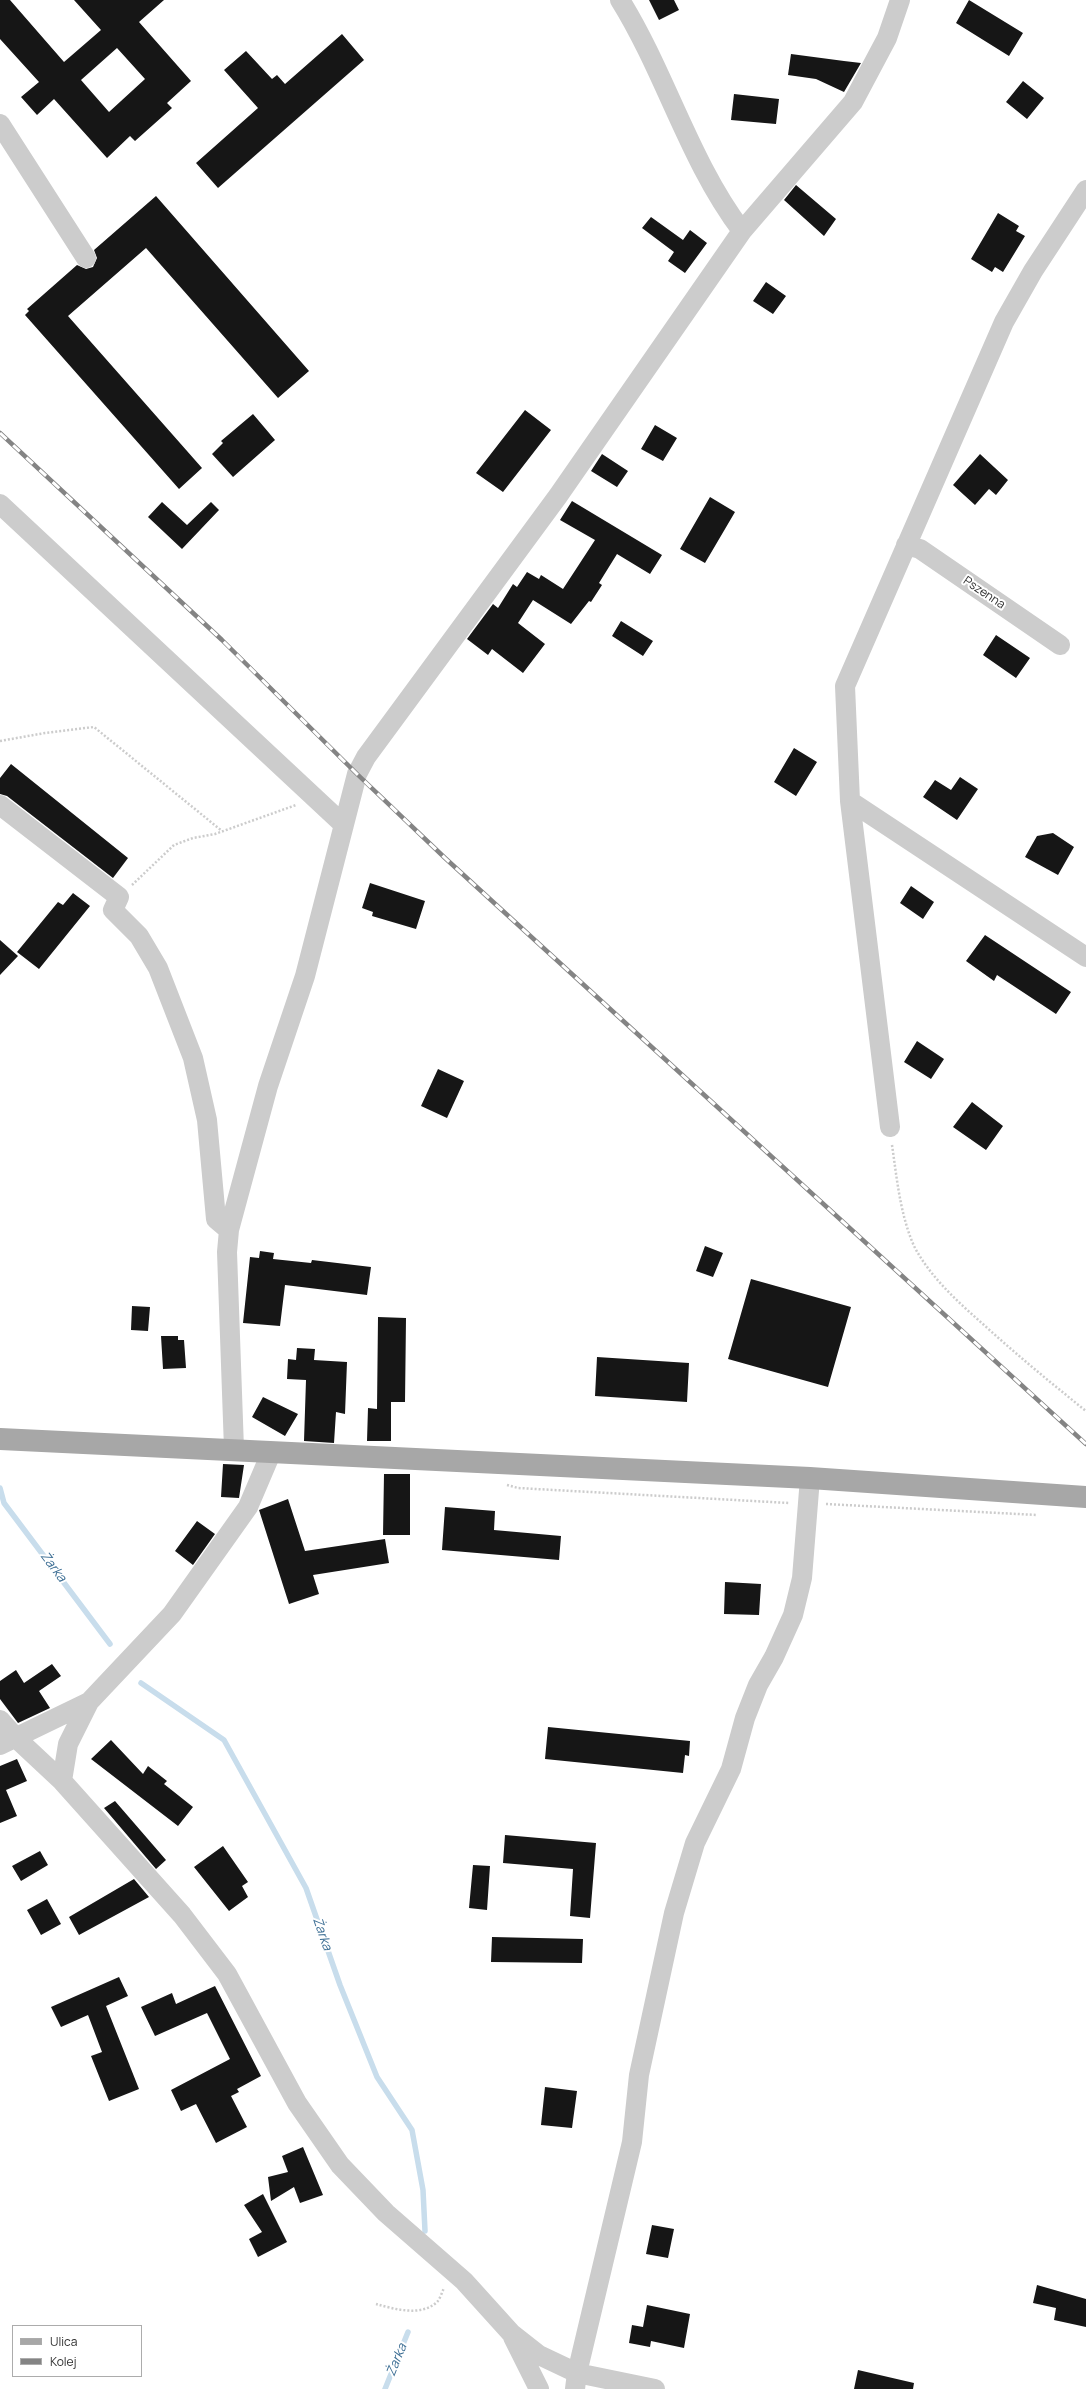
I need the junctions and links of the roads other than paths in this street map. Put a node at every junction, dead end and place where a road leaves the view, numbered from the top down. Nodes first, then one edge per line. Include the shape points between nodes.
1 (620, 0) edge
2 (900, 0) edge
3 (0, 124) edge
4 (1086, 190) edge
5 (742, 231) junction
6 (86, 258) dead end
7 (0, 504) edge
8 (906, 545) junction
9 (1060, 645) dead end
10 (850, 801) junction
11 (0, 805) edge
12 (344, 825) junction
13 (1086, 957) edge
14 (890, 1127) road end
15 (229, 1230) junction
16 (0, 1439) edge
17 (234, 1449) junction
18 (271, 1453) junction
19 (810, 1478) junction
20 (1086, 1497) edge
21 (89, 1702) junction
22 (0, 1720) edge
23 (8, 1741) edge
24 (62, 1781) junction
25 (511, 2333) junction
26 (576, 2381) edge
27 (539, 2389) edge
28 (655, 2389) edge

1 - 5 street via 666,85 694,153
2 - 5 street via 887,38 853,102
3 - 6 street
4 - 8 street via 1033,271 1004,322
5 - 12 street via 558,496 366,756 357,774
7 - 12 street
8 - 9 street, Pszenna via 920,549
8 - 10 street via 845,686
10 - 13 street
10 - 14 street
11 - 15 street via 118,897 113,910 139,936 158,968 193,1058 207,1120 216,1219
12 - 15 street via 305,976 268,1086
15 - 17 street via 227,1252
16 - 17 main road
17 - 18 main road
18 - 19 main road
18 - 21 street via 248,1507 172,1614
19 - 20 main road
19 - 26 street via 802,1578 793,1615 753,1698 731,1769 695,1843 674,1913 639,2075 632,2142
21 - 23 street
21 - 24 street via 68,1744
22 - 23 street
23 - 24 street
24 - 25 street via 182,1915 227,1974 297,2103 340,2165 386,2213 464,2281
25 - 26 street
25 - 27 street
26 - 28 street

